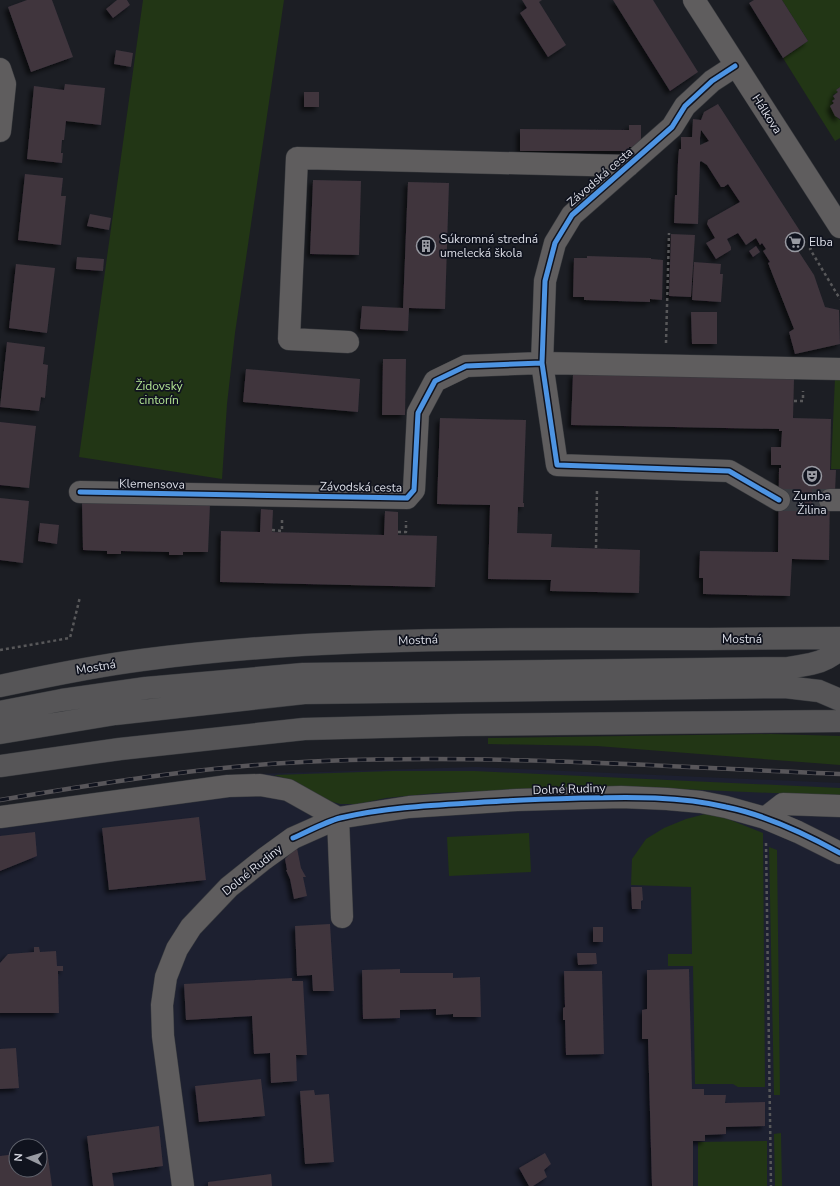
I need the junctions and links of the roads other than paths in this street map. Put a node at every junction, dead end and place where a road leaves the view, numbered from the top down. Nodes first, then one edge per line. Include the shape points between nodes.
1 (694, 0) edge
2 (735, 66) junction
3 (0, 69) edge
4 (0, 131) edge
5 (628, 166) junction
6 (834, 233) edge
7 (348, 342) dead end
8 (542, 363) junction
9 (840, 369) edge
10 (80, 492) dead end
11 (223, 495) joint
12 (779, 500) tunnel mouth
13 (840, 638) edge
14 (817, 639) junction
15 (840, 642) edge
16 (840, 649) edge
17 (695, 678) junction
18 (0, 686) edge
19 (840, 700) edge
20 (0, 712) edge
21 (840, 721) edge
22 (0, 733) edge
23 (0, 766) edge
24 (840, 806) edge
25 (0, 816) edge
26 (338, 818) junction
27 (765, 818) junction
28 (840, 853) edge
29 (342, 917) dead end
30 (183, 1186) edge

1 - 2 street, Hálkova
2 - 5 street, Závodská cesta via 712,80 685,106 672,127
2 - 6 street, Hálkova
3 - 4 street via 5,84
5 - 7 street via 297,158 289,339
5 - 8 street, Závodská cesta via 572,215 555,243 545,281
8 - 9 street
8 - 11 street, Závodská cesta via 466,366 435,381 418,413 414,490 407,498
8 - 12 street, Závodská cesta via 557,465 729,471
10 - 11 street, Klemensova
13 - 14 main road, Mostná
14 - 15 main road
14 - 18 main road, Mostná via 460,639 302,645 140,660
16 - 17 main road via 817,663
17 - 19 main road via 819,691
17 - 20 main road via 304,674 146,688
17 - 22 main road via 304,693 115,714
21 - 23 main road via 304,729 120,749
24 - 27 street via 783,804
25 - 26 street via 228,786 260,785 288,790
26 - 27 street, Dolné Rudiny via 409,807 621,797 701,802
26 - 29 street
26 - 30 street, Dolné Rudiny via 293,838 229,887 192,927 177,949 166,976 162,1006 163,1036
27 - 28 street, Dolné Rudiny

